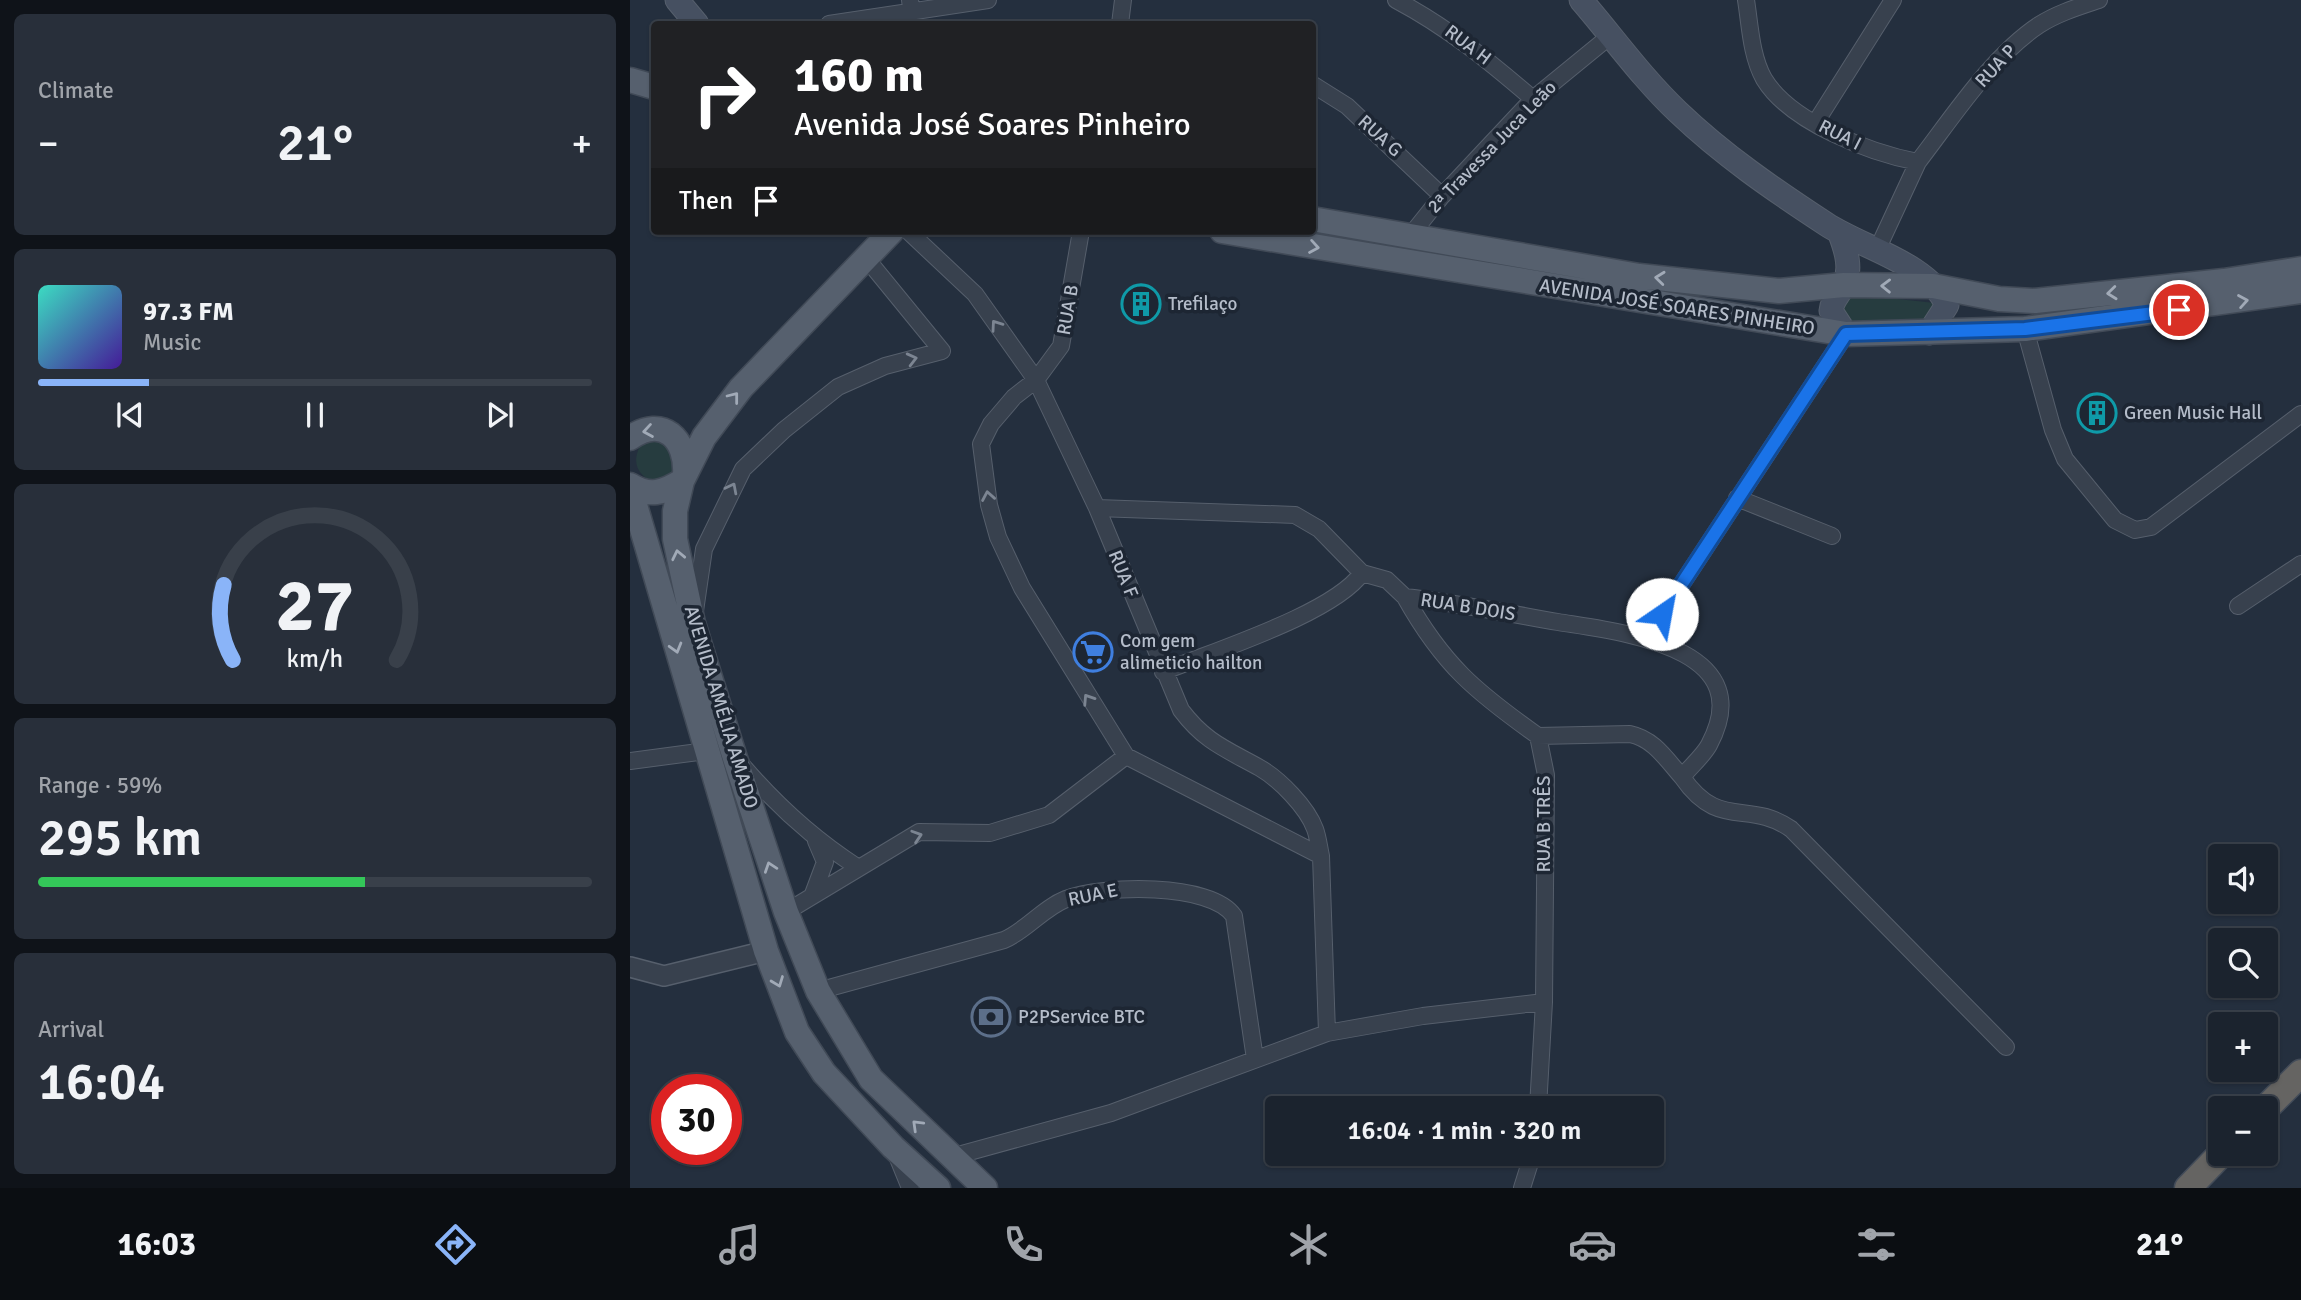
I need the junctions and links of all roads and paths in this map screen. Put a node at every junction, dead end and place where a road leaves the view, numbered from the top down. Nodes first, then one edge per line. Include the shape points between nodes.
1 (677, 0) edge
2 (988, 0) edge
3 (1123, 0) edge
4 (1396, 0) edge
5 (1746, 0) edge
6 (1893, 0) edge
7 (2099, 0) edge
8 (1591, 6) edge
9 (911, 13) edge
10 (694, 21) edge
11 (851, 21) edge
12 (1120, 21) edge
13 (1610, 36) junction
14 (630, 80) edge
15 (651, 86) edge
16 (1316, 87) edge
17 (1533, 99) junction
18 (1816, 122) junction
19 (1917, 162) junction
20 (1442, 195) junction
21 (1316, 220) edge
22 (1840, 234) junction
23 (888, 235) edge
24 (912, 235) edge
25 (1081, 235) edge
26 (1246, 235) edge
27 (1410, 236) junction
28 (1878, 248) junction
29 (866, 258) junction
30 (2301, 269) edge
31 (1844, 285) junction
32 (1933, 286) junction
33 (2301, 291) edge
34 (2025, 329) junction
35 (1929, 333) junction
36 (1846, 334) junction
37 (1036, 380) junction
38 (2301, 414) edge
39 (630, 438) edge
40 (683, 478) junction
41 (630, 486) edge
42 (1737, 498) junction
43 (1097, 508) junction
44 (1832, 536) dead end
45 (2301, 564) edge
46 (1362, 573) junction
47 (1405, 597) junction
48 (2238, 606) dead end
49 (693, 623) junction
50 (1647, 637) junction
51 (1163, 672) junction
52 (1538, 736) junction
53 (706, 751) junction
54 (1125, 755) junction
55 (735, 758) junction
56 (630, 761) edge
57 (1682, 777) junction
58 (816, 841) junction
59 (1321, 856) junction
60 (858, 867) junction
61 (813, 894) junction
62 (786, 912) junction
63 (766, 951) junction
64 (630, 967) edge
65 (818, 991) junction
66 (1544, 1002) junction
67 (1327, 1033) junction
68 (2006, 1048) dead end
69 (1255, 1059) junction
70 (2301, 1073) edge
71 (1539, 1096) edge
72 (2278, 1096) edge
73 (893, 1147) junction
74 (951, 1157) junction
75 (1529, 1166) edge
76 (2209, 1166) edge
77 (910, 1188) edge
78 (938, 1188) edge
79 (985, 1188) edge
80 (1522, 1188) edge
81 (2188, 1188) edge

1 - 10 main road
2 - 9 street
3 - 12 street
4 - 17 street, RUA H via 1436,21
5 - 18 street, RUA I via 1756,62 1764,78 1778,97
6 - 18 street
7 - 19 street, RUA P via 2065,11 2022,37
8 - 13 main road
9 - 11 street
13 - 17 street, 2ª Travessa Juca Leão
13 - 22 main road via 1676,111 1719,148
14 - 15 main road
16 - 20 street, RUA G via 1347,106
17 - 20 street, 2ª Travessa Juca Leão
18 - 19 street, RUA I via 1860,146
19 - 28 street
20 - 27 street, 2ª Travessa Juca Leão
21 - 27 main road, AVENIDA JOSÉ SOARES PINHEIRO
22 - 28 main road
22 - 31 main road via 1847,252
23 - 29 main road, AVENIDA AMÉLIA AMADO
37 -> 24 street, RUA F via 975,293
25 - 37 street, RUA B via 1061,346
26 -> 36 main road, AVENIDA JOSÉ SOARES PINHEIRO
31 -> 27 main road, AVENIDA JOSÉ SOARES PINHEIRO via 1779,291 1639,276
28 - 32 main road
40 -> 29 main road, AVENIDA AMÉLIA AMADO via 704,437 741,388
49 -> 29 street via 704,549 743,469 838,387 884,366 942,351
30 -> 32 main road, AVENIDA JOSÉ SOARES PINHEIRO via 2035,301
32 -> 31 main road, AVENIDA JOSÉ SOARES PINHEIRO
31 - 36 main road via 1830,311
32 - 35 main road via 1947,305
34 -> 33 main road, AVENIDA JOSÉ SOARES PINHEIRO
34 - 35 main road, AVENIDA JOSÉ SOARES PINHEIRO
34 - 38 street via 2065,459 2115,520 2135,530 2151,527
35 - 36 main road, AVENIDA JOSÉ SOARES PINHEIRO
36 - 42 street
37 - 43 street, RUA F
54 -> 37 street, RUA B via 1015,576 989,505 982,438 1014,397
40 -> 39 main road via 684,451 670,434 649,429
40 - 41 main road via 660,493
49 -> 40 main road, AVENIDA AMÉLIA AMADO via 675,539 675,511
41 -> 53 main road, AVENIDA AMÉLIA AMADO
42 - 44 street
42 - 50 street
43 - 46 street, RUA B DOIS via 1295,515 1319,529
43 - 51 street, RUA F
45 - 48 street
46 - 47 street, RUA B DOIS via 1387,580
46 - 51 street via 1351,588 1304,614
47 - 50 street, RUA B DOIS
47 - 52 street via 1432,643 1460,675
49 - 55 main road, AVENIDA AMÉLIA AMADO
50 - 57 street, RUA B DOIS via 1695,659 1709,672 1720,702 1709,746
51 - 59 street, RUA F via 1197,732 1268,774 1300,806 1315,827
52 - 57 street via 1642,737
52 - 66 street, RUA B TRÊS via 1546,775
53 - 56 street
53 - 63 main road, AVENIDA AMÉLIA AMADO
54 - 59 street
60 -> 54 street via 919,832 990,833 1049,815
55 - 58 street
62 -> 55 main road, AVENIDA AMÉLIA AMADO
57 - 68 street via 1701,801 1715,810 1762,816 1791,830
58 - 60 street
58 - 61 street via 825,862
59 - 67 street, RUA F
60 - 61 street
61 - 62 street
62 - 65 main road, AVENIDA AMÉLIA AMADO
63 - 64 street via 664,976
63 -> 73 main road, AVENIDA AMÉLIA AMADO via 797,1032 824,1073
65 - 69 street, RUA E via 1004,940 1064,900 1093,891 1122,888 1206,897 1221,901 1234,916
74 -> 65 main road, AVENIDA AMÉLIA AMADO via 871,1079
66 - 67 street
66 - 71 street, RUA B TRÊS
67 - 69 street
69 - 74 street via 1111,1113
70 - 72 highway
73 - 77 street
73 - 78 main road, AVENIDA AMÉLIA AMADO
74 - 79 main road, AVENIDA AMÉLIA AMADO
75 - 80 street
76 - 81 highway

